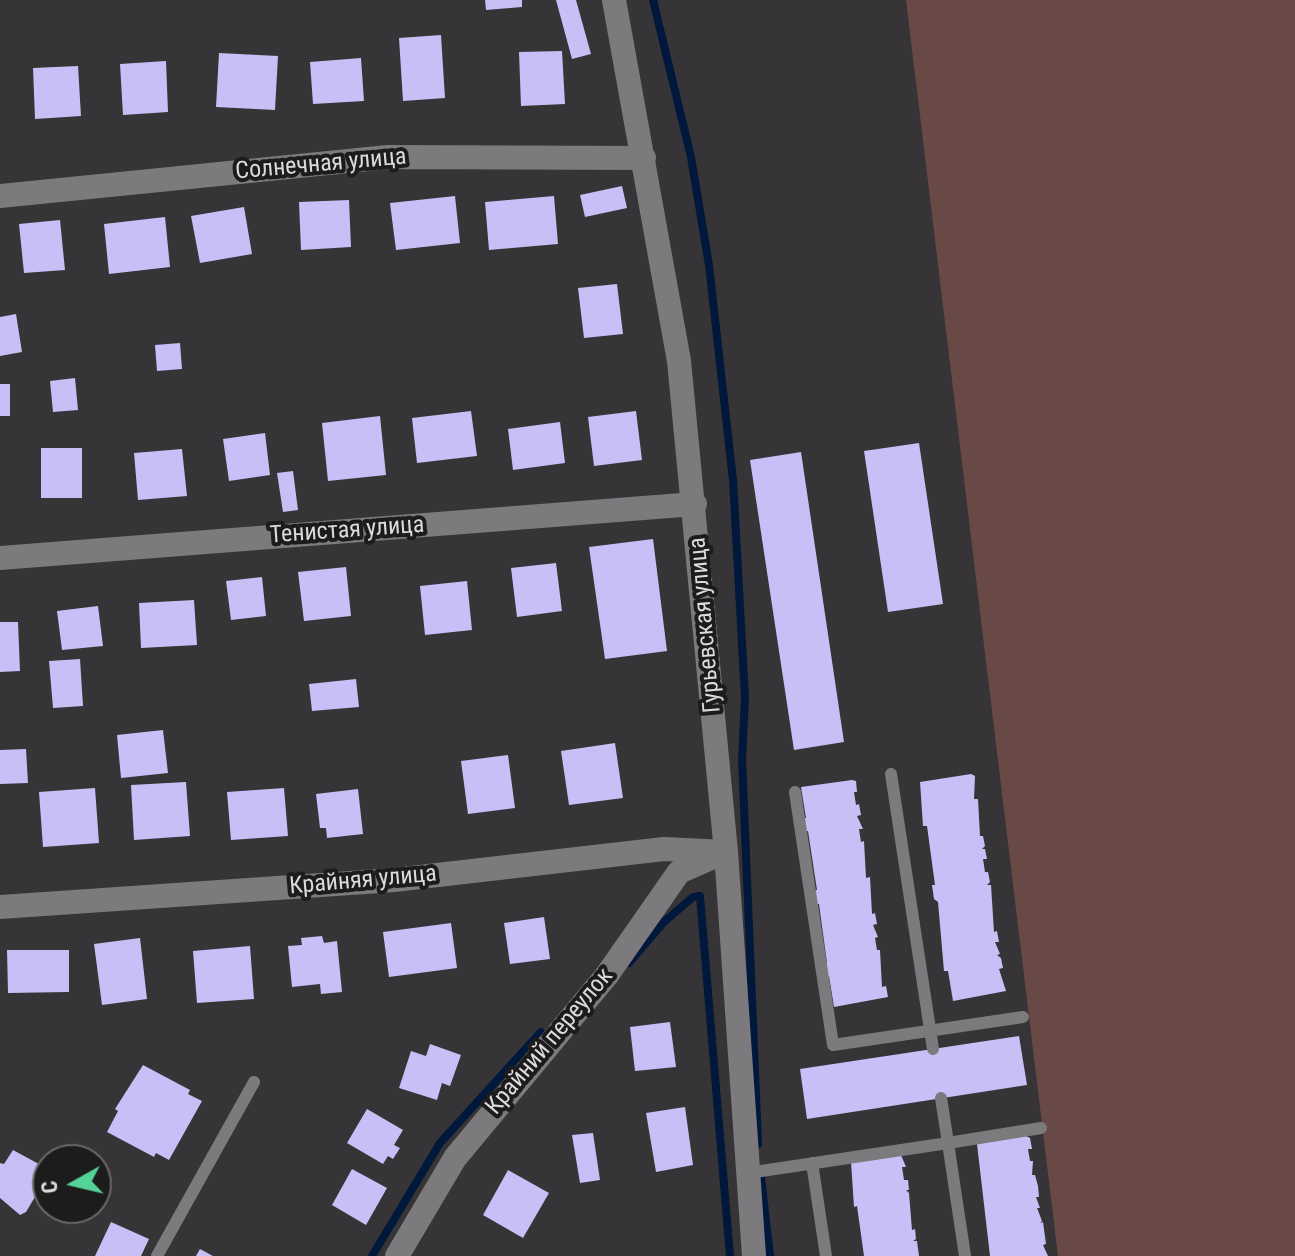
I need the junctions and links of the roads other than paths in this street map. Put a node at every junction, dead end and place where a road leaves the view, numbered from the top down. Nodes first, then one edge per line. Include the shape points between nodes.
1 (614, 0) edge
2 (644, 158) junction
3 (0, 196) edge
4 (695, 504) junction
5 (0, 558) edge
6 (891, 774) dead end
7 (795, 792) dead end
8 (726, 852) junction
9 (0, 907) edge
10 (1023, 1017) dead end
11 (931, 1031) junction
12 (933, 1049) dead end
13 (254, 1082) dead end
14 (941, 1098) dead end
15 (1041, 1128) dead end
16 (948, 1143) junction
17 (812, 1163) junction
18 (749, 1173) junction
19 (157, 1256) edge
20 (397, 1256) edge
21 (754, 1256) edge
22 (826, 1256) edge
23 (965, 1256) edge

1 - 2 street, Гурьевская улица
2 - 3 street, Солнечная улица via 388,157
2 - 4 street, Гурьевская улица via 679,361
4 - 5 street, Тенистая улица
4 - 8 street, Гурьевская улица
6 - 11 lane
7 - 11 lane via 833,1045
8 - 9 street, Крайняя улица via 664,849 394,880
8 - 18 street, Гурьевская улица
8 - 20 street, Крайний переулок via 679,872 607,975 455,1158
10 - 11 lane
11 - 12 lane
13 - 19 lane
14 - 16 lane
15 - 16 lane
16 - 17 lane
16 - 23 lane
17 - 18 lane
17 - 22 lane
18 - 21 street, Гурьевская улица

